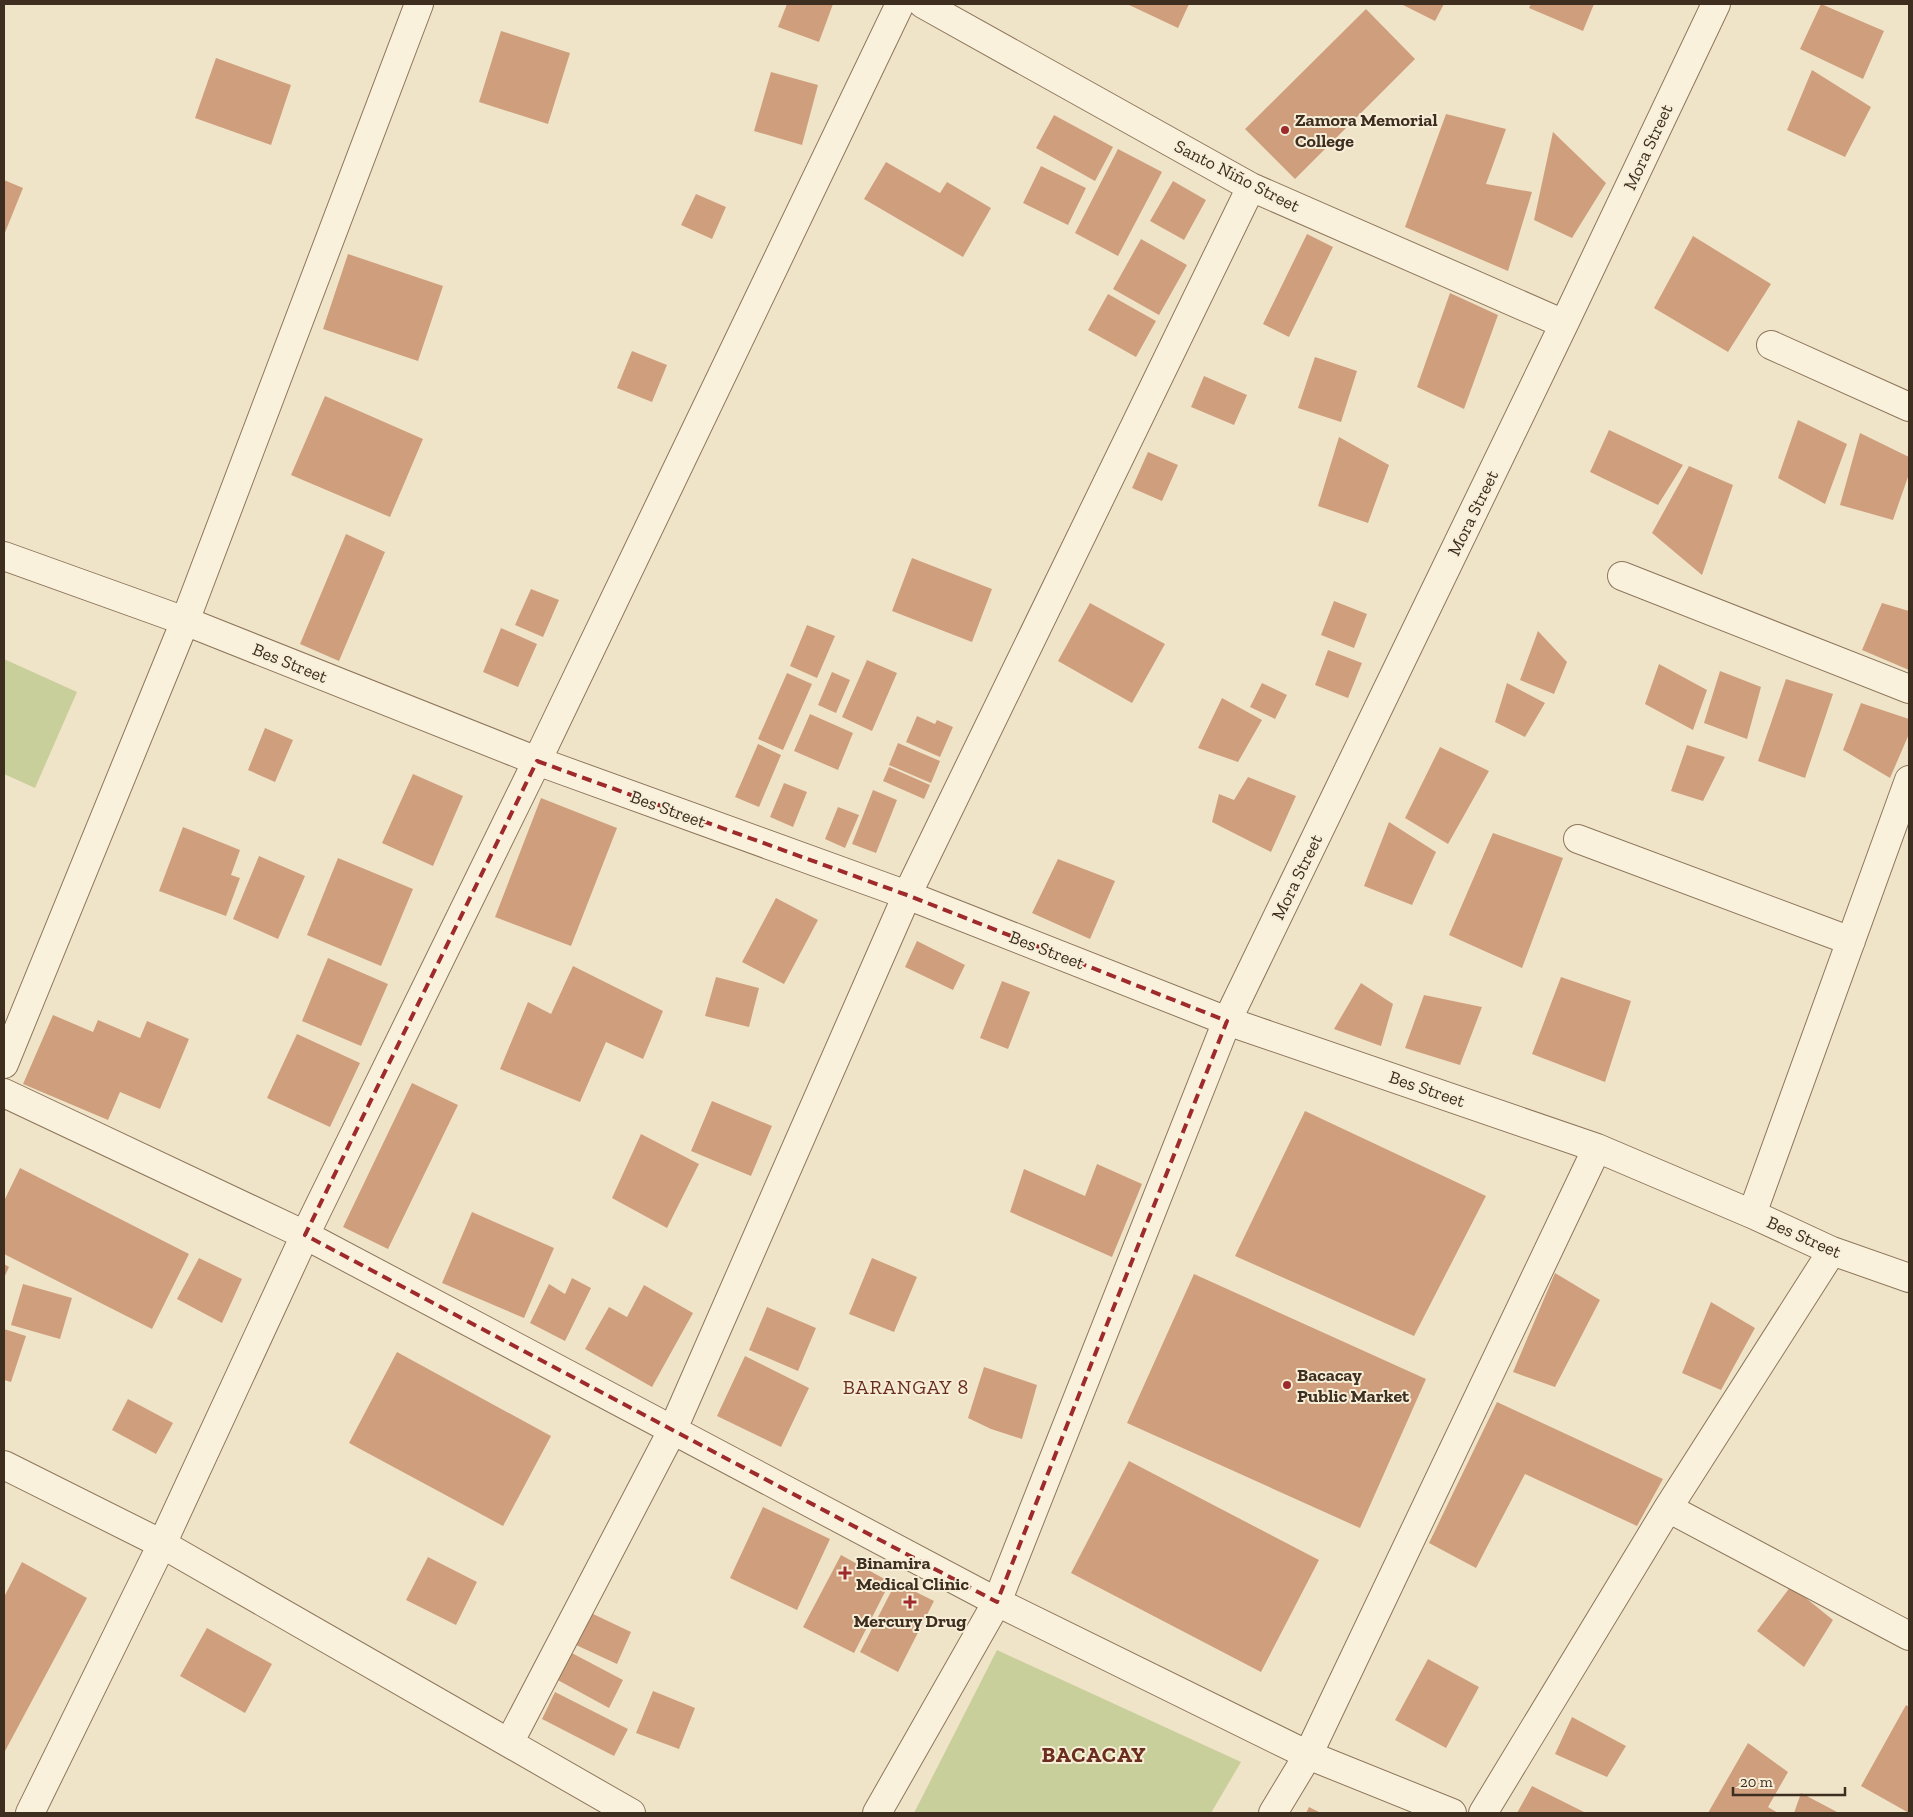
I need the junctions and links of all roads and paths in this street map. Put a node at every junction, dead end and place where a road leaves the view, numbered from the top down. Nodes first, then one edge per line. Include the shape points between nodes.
1 (419, 4) edge
2 (900, 4) edge
3 (923, 4) edge
4 (1716, 4) edge
5 (1251, 187) junction
6 (1564, 324) junction
7 (1771, 345) dead end
8 (1909, 406) edge
9 (4, 556) edge
10 (1622, 576) dead end
11 (185, 621) junction
12 (1909, 689) edge
13 (537, 761) junction
14 (1909, 780) edge
15 (1578, 839) dead end
16 (907, 895) junction
17 (1851, 941) junction
18 (1227, 1021) junction
19 (4, 1064) edge
20 (4, 1093) edge
21 (1596, 1148) junction
22 (1752, 1214) junction
23 (306, 1236) junction
24 (1832, 1251) junction
25 (1909, 1278) edge
26 (673, 1429) junction
27 (4, 1464) edge
28 (1668, 1508) junction
29 (162, 1544) junction
30 (997, 1602) junction
31 (1909, 1636) edge
32 (509, 1743) junction
33 (1308, 1755) junction
34 (30, 1813) edge
35 (631, 1813) edge
36 (877, 1813) edge
37 (1273, 1813) edge
38 (1452, 1813) edge
39 (1483, 1813) edge

1 - 11 street
2 - 13 street
3 - 5 street, Santo Niño Street
4 - 6 street, Mora Street
5 - 6 street, Santo Niño Street
5 - 16 street
6 - 18 street, Mora Street
7 - 8 street
9 - 11 street, Bes Street
10 - 12 street
11 - 13 street, Bes Street
11 - 19 street
13 - 16 street, Bes Street
13 - 23 street
14 - 17 street
15 - 17 street
16 - 18 street, Bes Street
16 - 26 street
17 - 22 street
18 - 21 street, Bes Street
18 - 30 street, Mora Street
20 - 23 street
21 - 22 street, Bes Street
21 - 33 street
22 - 24 street, Bes Street
23 - 26 street
23 - 29 street
24 - 25 street, Bes Street
24 - 28 street
26 - 30 street
26 - 32 street
27 - 29 street
28 - 31 street
28 - 39 street
29 - 32 street
29 - 34 street
30 - 33 street
30 - 36 street, Mora Street
32 - 35 street
33 - 37 street
33 - 38 street

